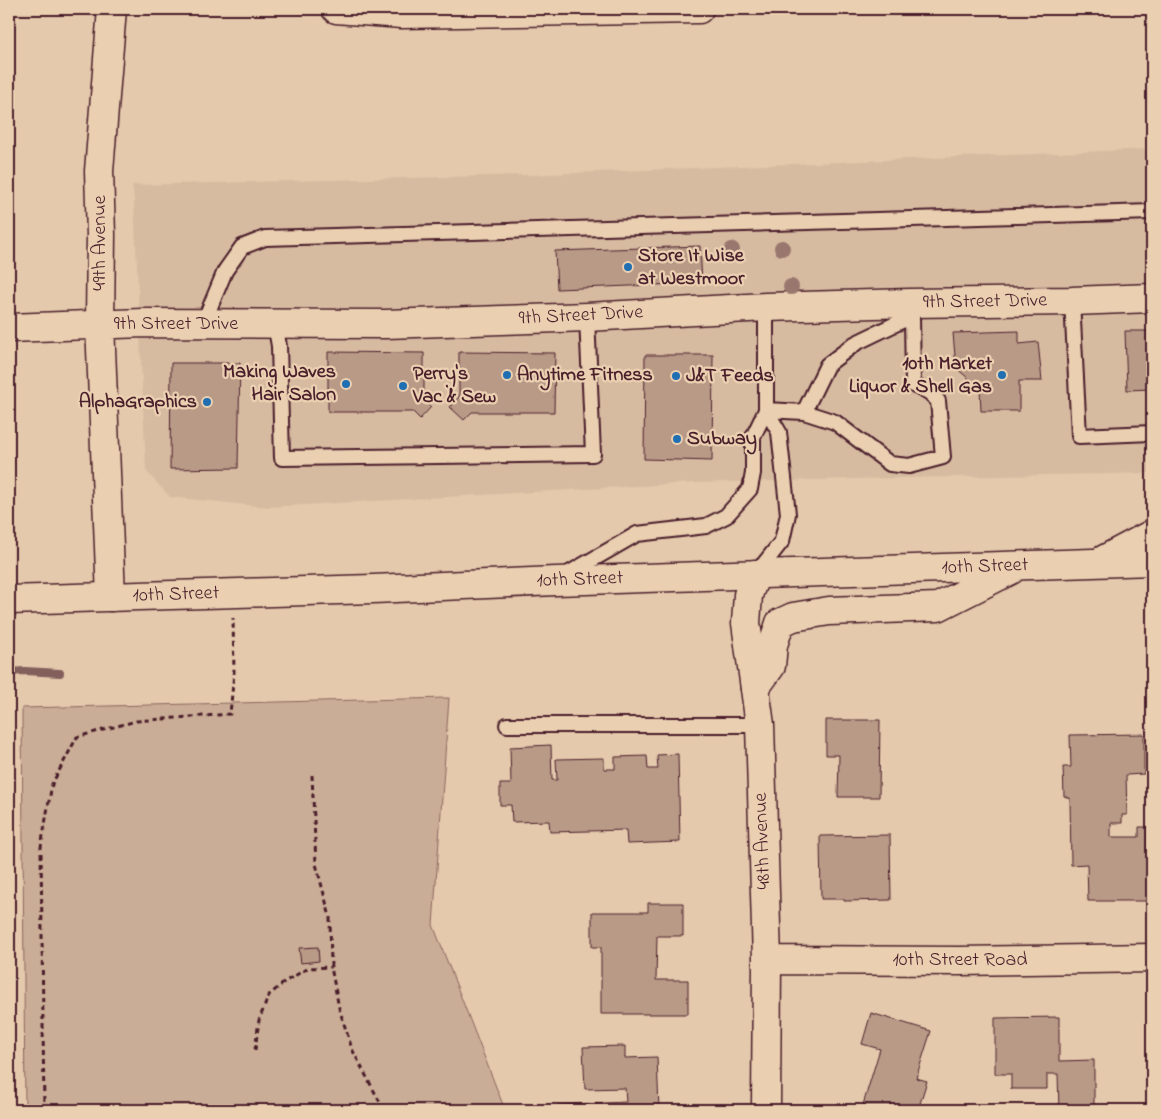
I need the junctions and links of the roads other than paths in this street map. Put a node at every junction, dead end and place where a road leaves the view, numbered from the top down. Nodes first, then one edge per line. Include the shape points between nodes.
1 (112, 9) edge
2 (336, 9) edge
3 (699, 9) edge
4 (1152, 212) edge
5 (1152, 298) edge
6 (1072, 301) junction
7 (766, 307) junction
8 (911, 309) junction
9 (587, 317) junction
10 (276, 323) junction
11 (100, 324) junction
12 (203, 324) junction
13 (9, 328) edge
14 (766, 410) junction
15 (804, 412) junction
16 (1152, 433) edge
17 (1152, 534) edge
18 (1152, 561) edge
19 (1097, 564) junction
20 (1019, 566) junction
21 (756, 574) junction
22 (556, 580) junction
23 (111, 597) junction
24 (9, 600) edge
25 (755, 688) junction
26 (507, 725) dead end
27 (760, 725) junction
28 (1152, 958) edge
29 (767, 960) junction
30 (766, 1110) edge

1 - 11 street, 49th Avenue via 99,171
2 - 3 street via 402,14
4 - 12 lane via 265,238 242,247 225,271
5 - 6 street, 9th Street Drive
6 - 8 street, 9th Street Drive
6 - 16 lane via 1079,436
7 - 8 street, 9th Street Drive
7 - 9 street, 9th Street Drive
7 - 14 lane
8 - 15 lane via 827,365
8 - 15 lane via 913,385 929,392 938,401 943,457 909,466 890,464 835,422
9 - 10 street, 9th Street Drive via 386,324
9 - 10 lane via 593,454 282,458
10 - 12 street, 9th Street Drive
11 - 12 street, 9th Street Drive
11 - 13 street, 9th Street Drive
11 - 23 street, 49th Avenue
14 - 15 lane
14 - 21 lane via 778,432 788,514 782,541
14 - 22 lane via 754,437 750,489 726,516 706,526 637,534
17 - 19 street
18 - 19 street, 10th Street
19 - 20 street, 10th Street
20 - 21 street, 10th Street
20 - 25 street via 938,607 829,611 793,617 780,623 771,666
21 - 22 street, 10th Street
21 - 25 street, 48th Avenue via 748,596 746,623
22 - 23 street, 10th Street
23 - 24 street, 10th Street
25 - 27 street, 48th Avenue
26 - 27 lane
27 - 29 street, 48th Avenue
28 - 29 street, 10th Street Road
29 - 30 street, 48th Avenue

